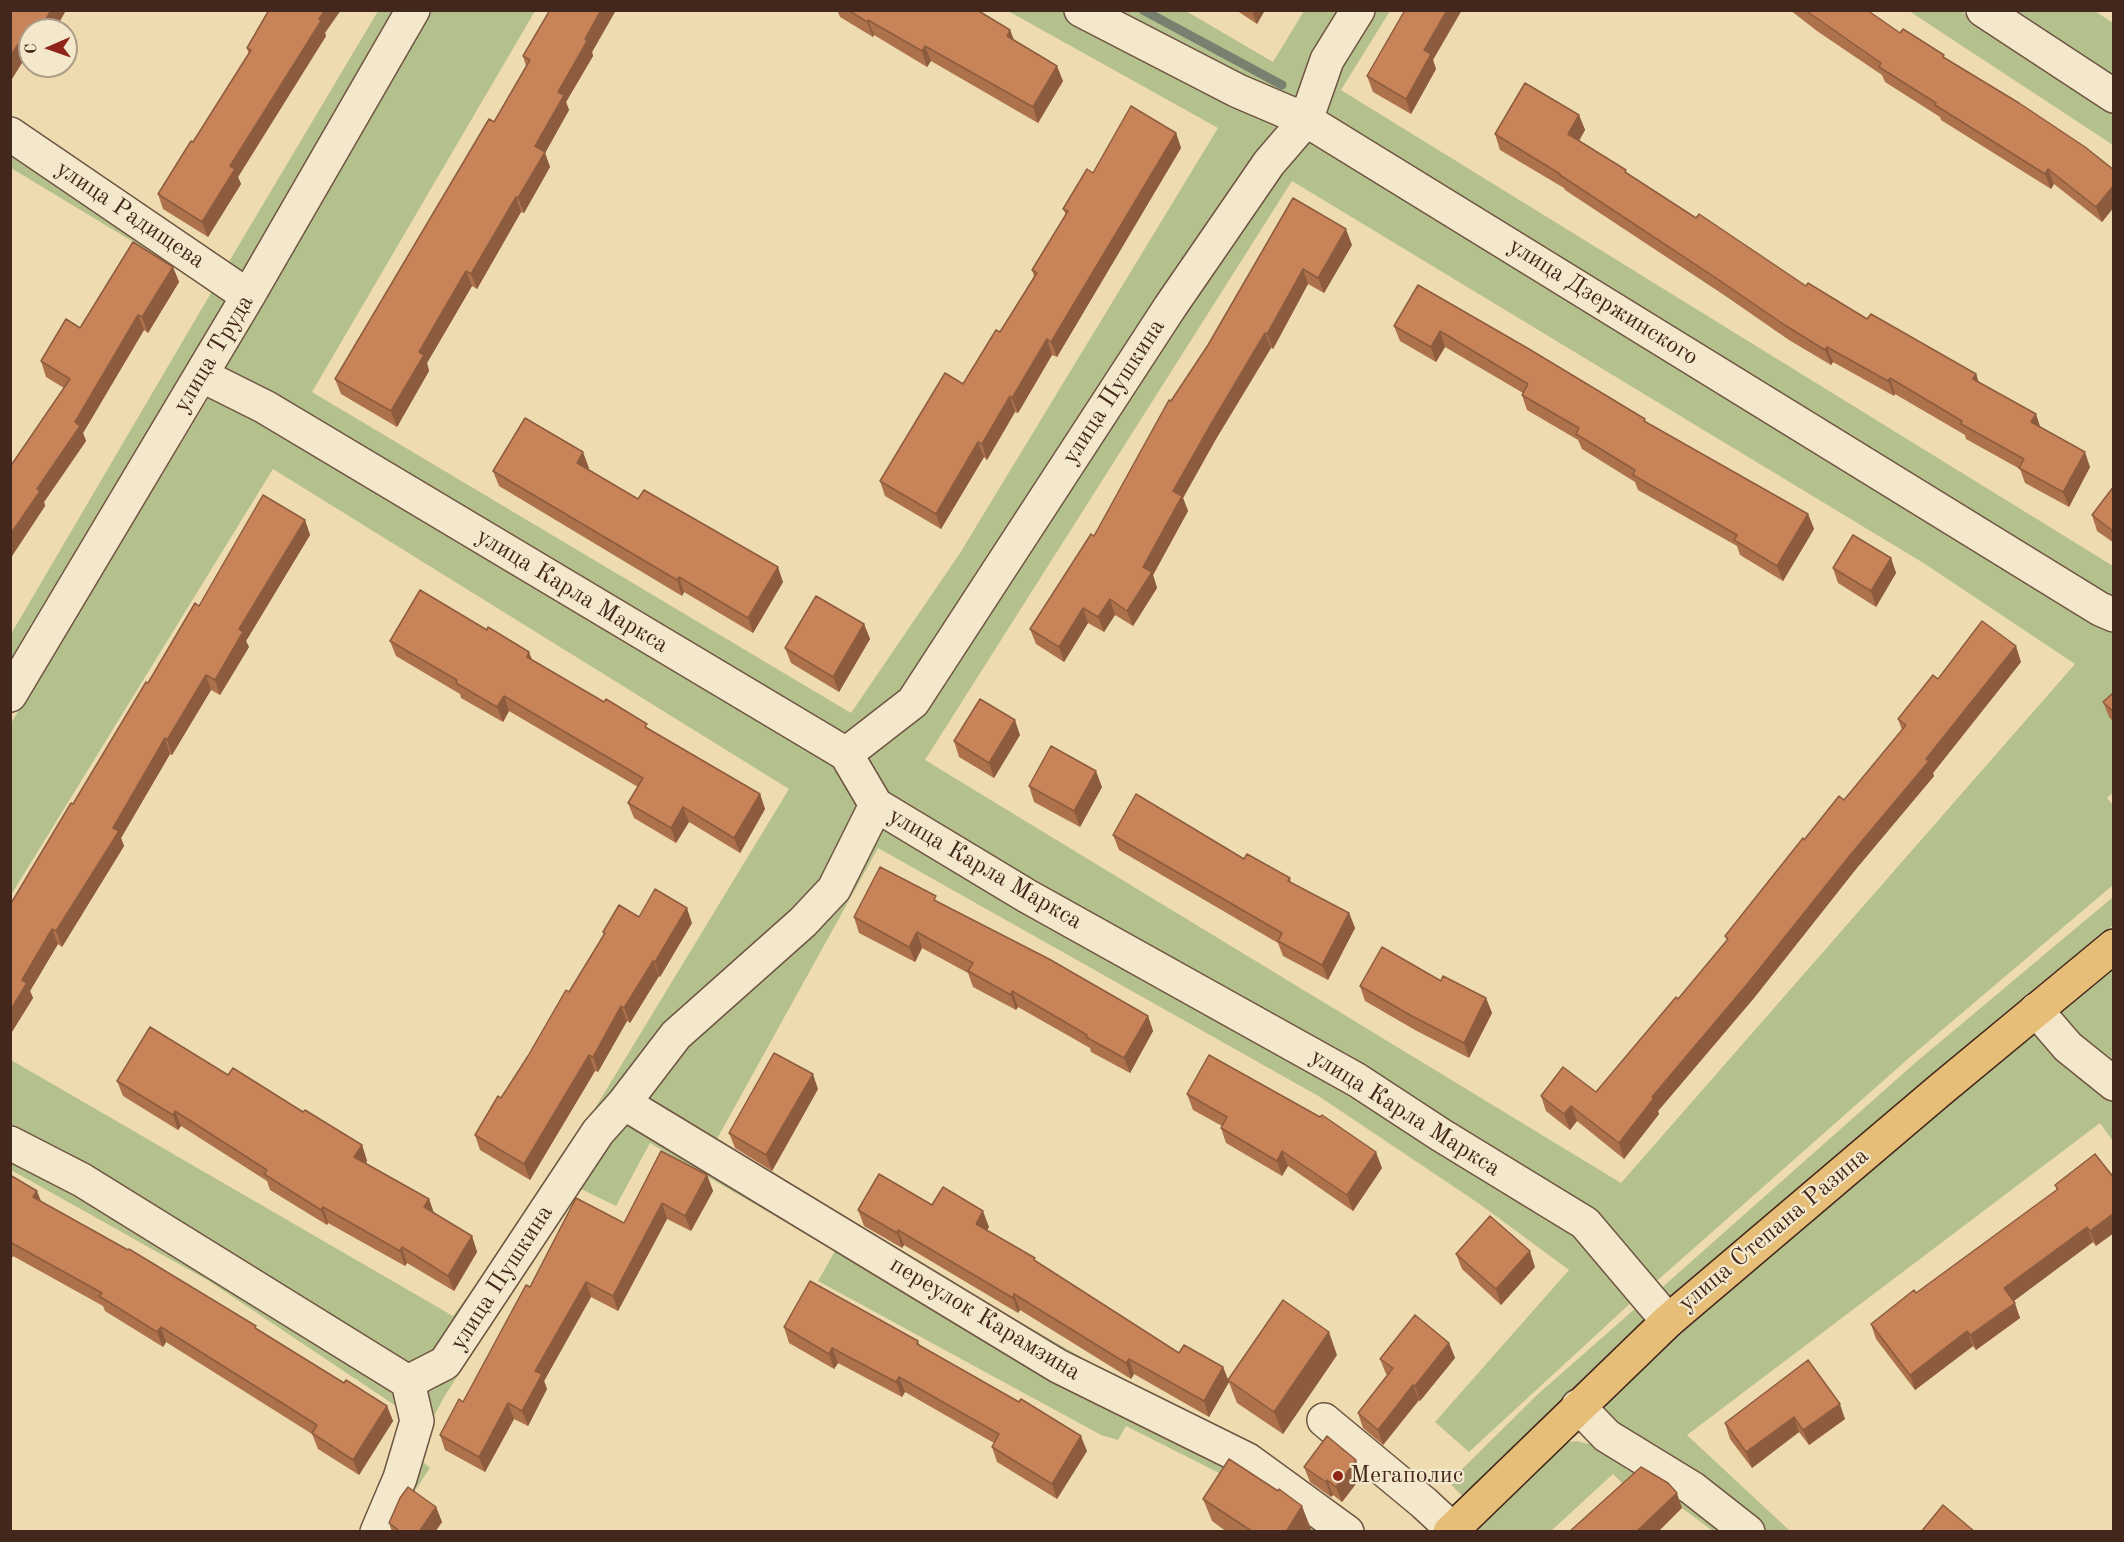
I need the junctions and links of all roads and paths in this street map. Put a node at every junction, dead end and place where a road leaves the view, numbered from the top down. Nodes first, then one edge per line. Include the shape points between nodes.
1 (413, 10) edge
2 (1081, 10) edge
3 (1358, 10) edge
4 (1983, 10) edge
5 (2114, 96) edge
6 (1306, 120) junction
7 (10, 134) edge
8 (248, 296) junction
9 (201, 375) junction
10 (2114, 615) edge
11 (10, 695) edge
12 (846, 754) junction
13 (876, 805) junction
14 (2114, 945) edge
15 (2036, 1010) junction
16 (2114, 1084) edge
17 (624, 1103) junction
18 (10, 1143) edge
19 (1668, 1321) junction
20 (408, 1382) junction
21 (1578, 1406) junction
22 (1324, 1420) dead end
23 (1451, 1530) edge
24 (377, 1532) edge
25 (1347, 1532) edge
26 (1748, 1532) edge

1 - 8 street, улица Труда
2 - 6 street, улица Дзержинского via 1238,91
3 - 6 street, улица Пушкина via 1327,60
4 - 5 street
6 - 10 street, улица Дзержинского
6 - 12 street, улица Пушкина via 1269,162 1170,307 913,702
7 - 8 street, улица Радищева
8 - 9 street, улица Труда
9 - 11 street, улица Труда
9 - 12 street, улица Карла Маркса via 275,413
12 - 13 street, улица Карла Маркса
13 - 17 street, улица Пушкина via 834,890 676,1035
13 - 19 street, улица Карла Маркса via 1027,896 1357,1080 1585,1223
14 - 15 main road, улица Степана Разина
15 - 16 street via 2068,1047
15 - 19 main road, улица Степана Разина
17 - 20 street, улица Пушкина via 598,1132 445,1363
17 - 25 street, переулок Карамзина via 1058,1366 1248,1460
18 - 20 street via 82,1180
19 - 21 main road, улица Степана Разина
20 - 24 street via 417,1421 400,1478
21 - 23 main road, улица Степана Разина
21 - 26 street via 1607,1436 1692,1488
22 - 23 street

